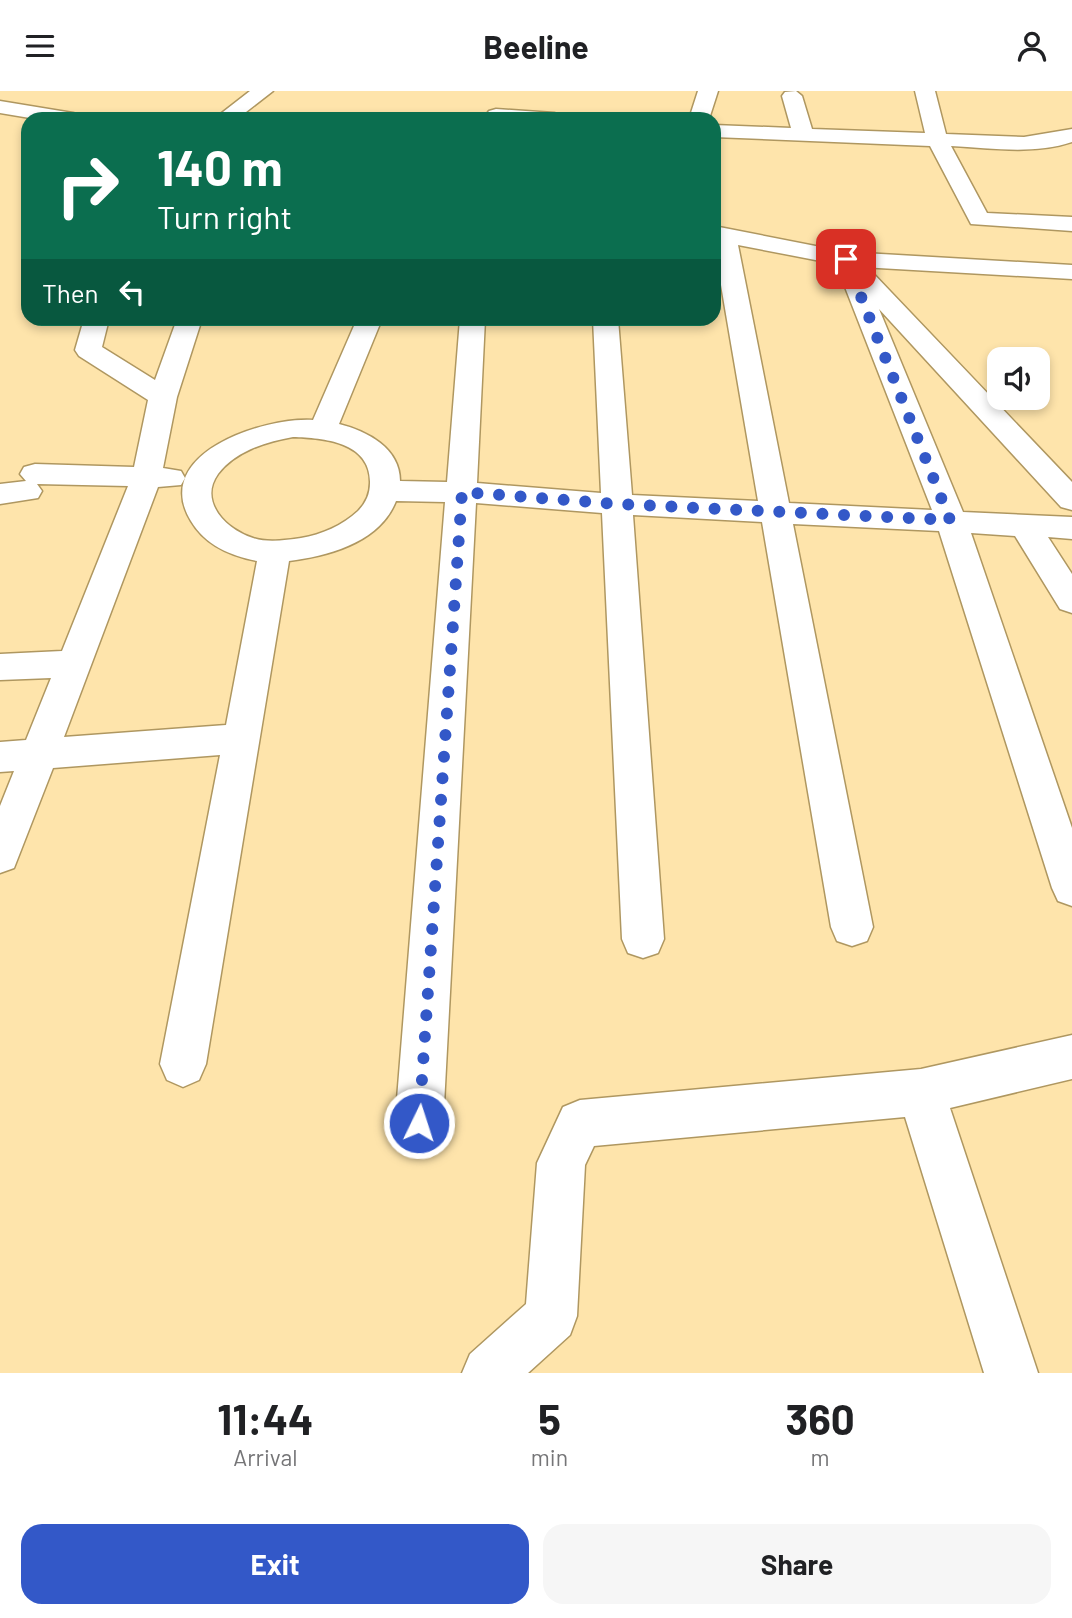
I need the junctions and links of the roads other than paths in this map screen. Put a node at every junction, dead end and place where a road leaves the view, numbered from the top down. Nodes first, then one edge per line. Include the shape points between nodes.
1 (228, 91) edge
2 (708, 91) edge
3 (925, 91) edge
4 (260, 93) edge
5 (792, 96) dead end
6 (0, 107) edge
7 (30, 112) edge
8 (234, 112) edge
9 (701, 112) edge
10 (721, 131) edge
11 (804, 135) junction
12 (1072, 135) edge
13 (937, 139) junction
14 (1072, 224) edge
15 (721, 234) edge
16 (721, 244) edge
17 (846, 259) junction
18 (1071, 274) edge
19 (95, 326) edge
20 (187, 326) edge
21 (366, 326) edge
22 (473, 326) edge
23 (606, 326) edge
24 (163, 397) junction
25 (323, 429) junction
26 (146, 476) junction
27 (199, 481) junction
28 (21, 487) edge
29 (384, 491) junction
30 (462, 492) junction
31 (1072, 500) edge
32 (617, 504) junction
33 (776, 511) junction
34 (950, 520) junction
35 (1024, 524) junction
36 (1072, 528) edge
37 (275, 552) junction
38 (1072, 601) edge
39 (74, 664) junction
40 (0, 667) edge
41 (241, 739) junction
42 (40, 753) junction
43 (0, 757) edge
44 (0, 856) edge
45 (1072, 888) edge
46 (852, 927) dead end
47 (643, 939) dead end
48 (1072, 1057) edge
49 (183, 1064) dead end
50 (921, 1092) junction
51 (419, 1123) dead end
52 (489, 1373) edge
53 (1011, 1373) edge

1 - 4 street
2 - 9 street
3 - 13 street
4 - 8 street
5 - 11 street
6 - 7 street
10 - 11 street
11 - 13 street
12 - 13 street via 1024,143
13 - 14 street via 979,219
15 - 17 street
16 - 33 street
17 - 18 street
17 - 31 street
17 - 34 street
19 - 24 street via 88,350
20 - 24 street
21 - 25 street
22 - 30 street
23 - 32 street
24 - 26 street
25 - 27 street via 283,430 235,445 213,462
25 - 29 street via 350,436 371,449 383,465
26 - 27 street
26 - 28 street
26 - 39 street
27 - 37 street via 196,501 202,520 219,536 244,547
29 - 30 street
29 - 37 street via 380,505 363,524 338,539 308,549
30 - 32 street
30 - 51 street
32 - 33 street
32 - 47 street
33 - 34 street
33 - 46 street
34 - 35 street
34 - 45 street
35 - 36 street
35 - 38 street
37 - 41 street
39 - 40 street
39 - 42 street
41 - 42 street
41 - 49 street
42 - 43 street
42 - 44 street
48 - 50 street
50 - 52 street via 580,1125 561,1163 551,1315
50 - 53 street

